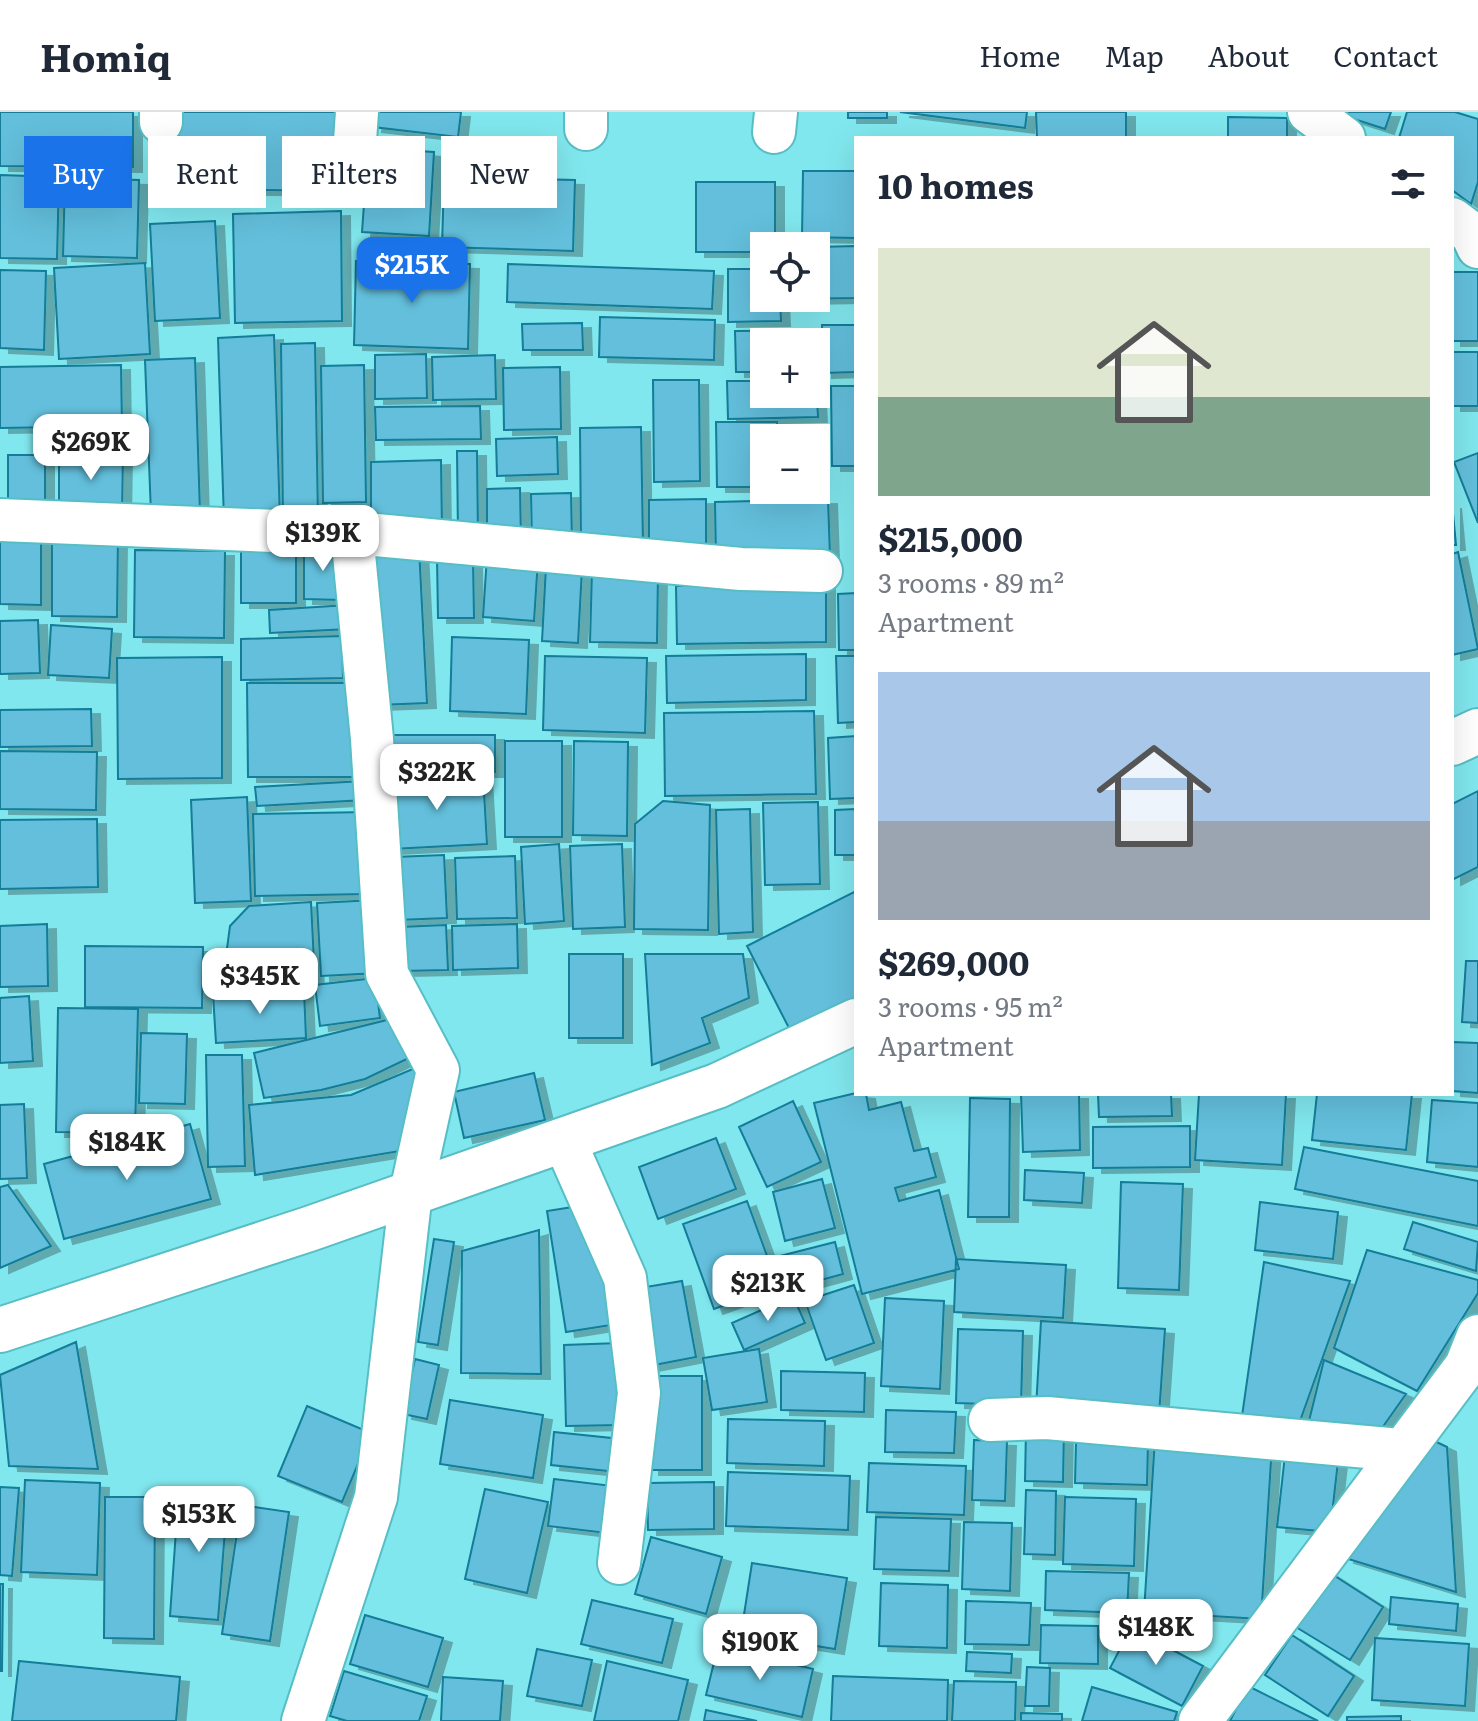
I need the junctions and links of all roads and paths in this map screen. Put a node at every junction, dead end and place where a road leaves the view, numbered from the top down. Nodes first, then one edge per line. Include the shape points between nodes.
1 (1309, 112) edge
2 (1341, 136) edge
3 (0, 520) edge
4 (352, 534) junction
5 (821, 571) dead end
6 (1478, 731) edge
7 (1454, 742) edge
8 (854, 1022) edge
9 (564, 1140) junction
10 (411, 1192) junction
11 (0, 1330) edge
12 (1474, 1366) edge
13 (990, 1420) dead end
14 (1400, 1450) junction
15 (619, 1563) dead end
16 (303, 1721) edge
17 (1200, 1721) edge

1 - 2 street
3 - 4 street
4 - 5 street via 741,569
4 - 10 street via 387,974 438,1070
6 - 7 main road
8 - 9 main road via 717,1086
9 - 10 main road
9 - 15 street via 625,1278 639,1393
10 - 11 main road
10 - 16 street via 376,1497
12 - 14 street
13 - 14 street via 1047,1418
14 - 17 street

